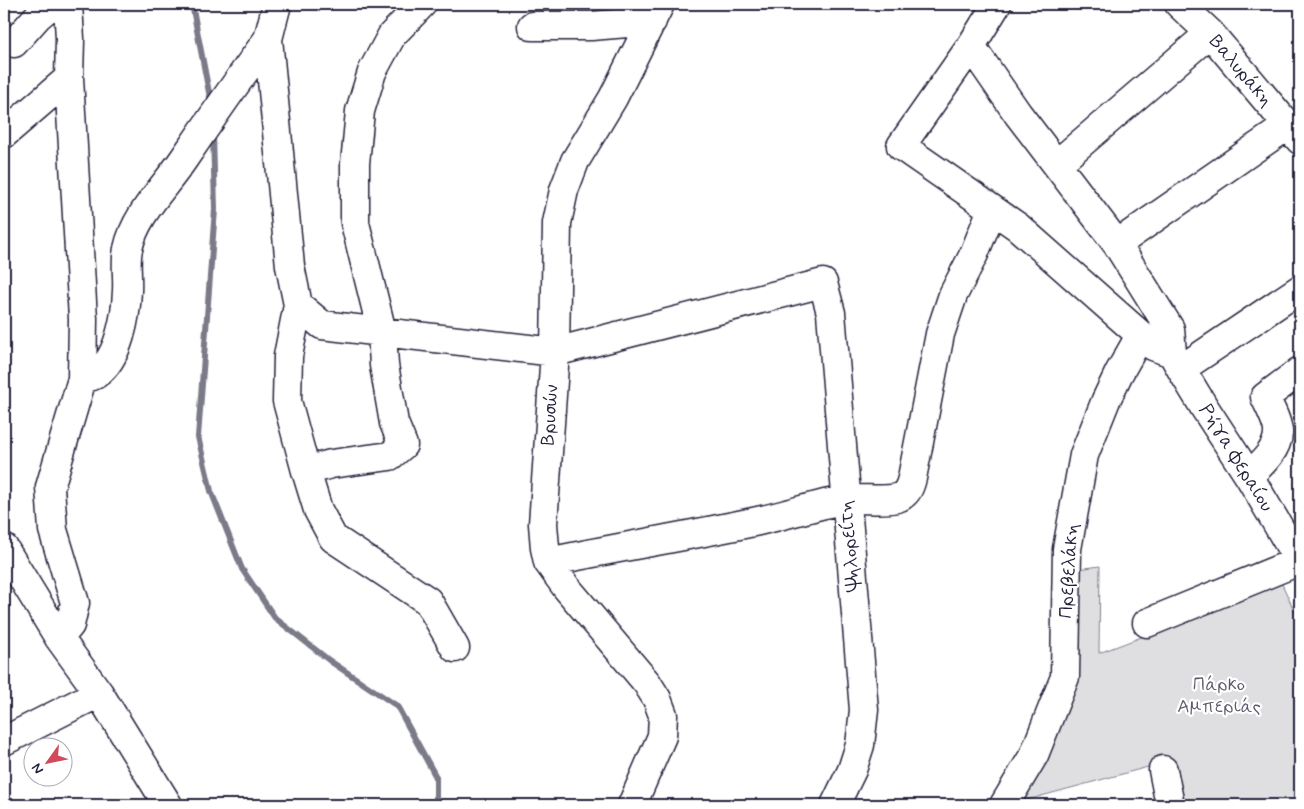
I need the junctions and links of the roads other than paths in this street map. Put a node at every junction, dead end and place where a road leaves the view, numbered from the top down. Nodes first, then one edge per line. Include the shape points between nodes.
1 (68, 4) edge
2 (277, 4) edge
3 (422, 4) edge
4 (998, 4) edge
5 (1179, 4) edge
6 (41, 8) edge
7 (656, 12) edge
8 (532, 26) dead end
9 (1210, 33) junction
10 (268, 39) junction
11 (14, 43) dead end
12 (971, 46) junction
13 (69, 78) junction
14 (1294, 133) edge
15 (4, 134) edge
16 (1057, 164) junction
17 (992, 209) junction
18 (1117, 244) junction
19 (1300, 289) edge
20 (298, 305) junction
21 (382, 332) junction
22 (1140, 336) junction
23 (555, 352) junction
24 (1177, 361) junction
25 (1300, 371) edge
26 (82, 379) junction
27 (306, 471) junction
28 (1249, 476) junction
29 (846, 499) junction
30 (4, 548) edge
31 (548, 562) junction
32 (1300, 562) edge
33 (1147, 623) dead end
34 (59, 638) junction
35 (455, 648) dead end
36 (99, 693) junction
37 (4, 741) edge
38 (1163, 770) dead end
39 (168, 805) edge
40 (632, 805) edge
41 (836, 805) edge
42 (1004, 805) edge
43 (1170, 805) edge

1 - 13 street
2 - 10 street
3 - 21 street via 392,34 372,72 360,111 355,164 356,223
4 - 12 street
5 - 9 street, Βαλυράκη
6 - 11 street
7 - 8 street via 591,26
7 - 23 street, Βρυσών via 613,98 575,160 564,190 557,223
9 - 14 street, Βαλυράκη
9 - 16 street
10 - 20 street via 290,266
10 - 26 street via 140,218 128,250 127,293 121,333 106,364 96,374
12 - 16 street
12 - 17 street via 901,146
13 - 15 street
13 - 26 street via 83,319
14 - 18 street
16 - 18 street
17 - 22 street via 1018,227
17 - 29 street via 953,295 940,334 907,491 896,498
18 - 24 street via 1170,329
19 - 24 street
20 - 21 street via 322,325
20 - 27 street via 288,356 287,401
21 - 23 street
21 - 27 street via 392,414 403,445 390,456
22 - 24 street
22 - 42 street, Πρεβελάκη via 1115,382 1084,455 1067,549 1065,677 1034,755
23 - 29 street, Ψηλορείτη via 823,283 831,313
23 - 31 street, Βρυσών via 543,524
24 - 28 street, Ρήγα Φεραίου
25 - 28 street via 1265,397 1278,434 1270,454
26 - 34 street via 50,487 53,530 75,603 70,625
27 - 35 street via 318,510 333,538 428,602
28 - 32 street, Ρήγα Φεραίου
29 - 31 street via 759,521
29 - 41 street, Ψηλορείτη via 864,710 860,745
30 - 34 street
31 - 40 street, Βρυσών via 647,683 663,715 662,736
32 - 33 street
34 - 36 street
36 - 37 street
36 - 39 street
38 - 43 street

